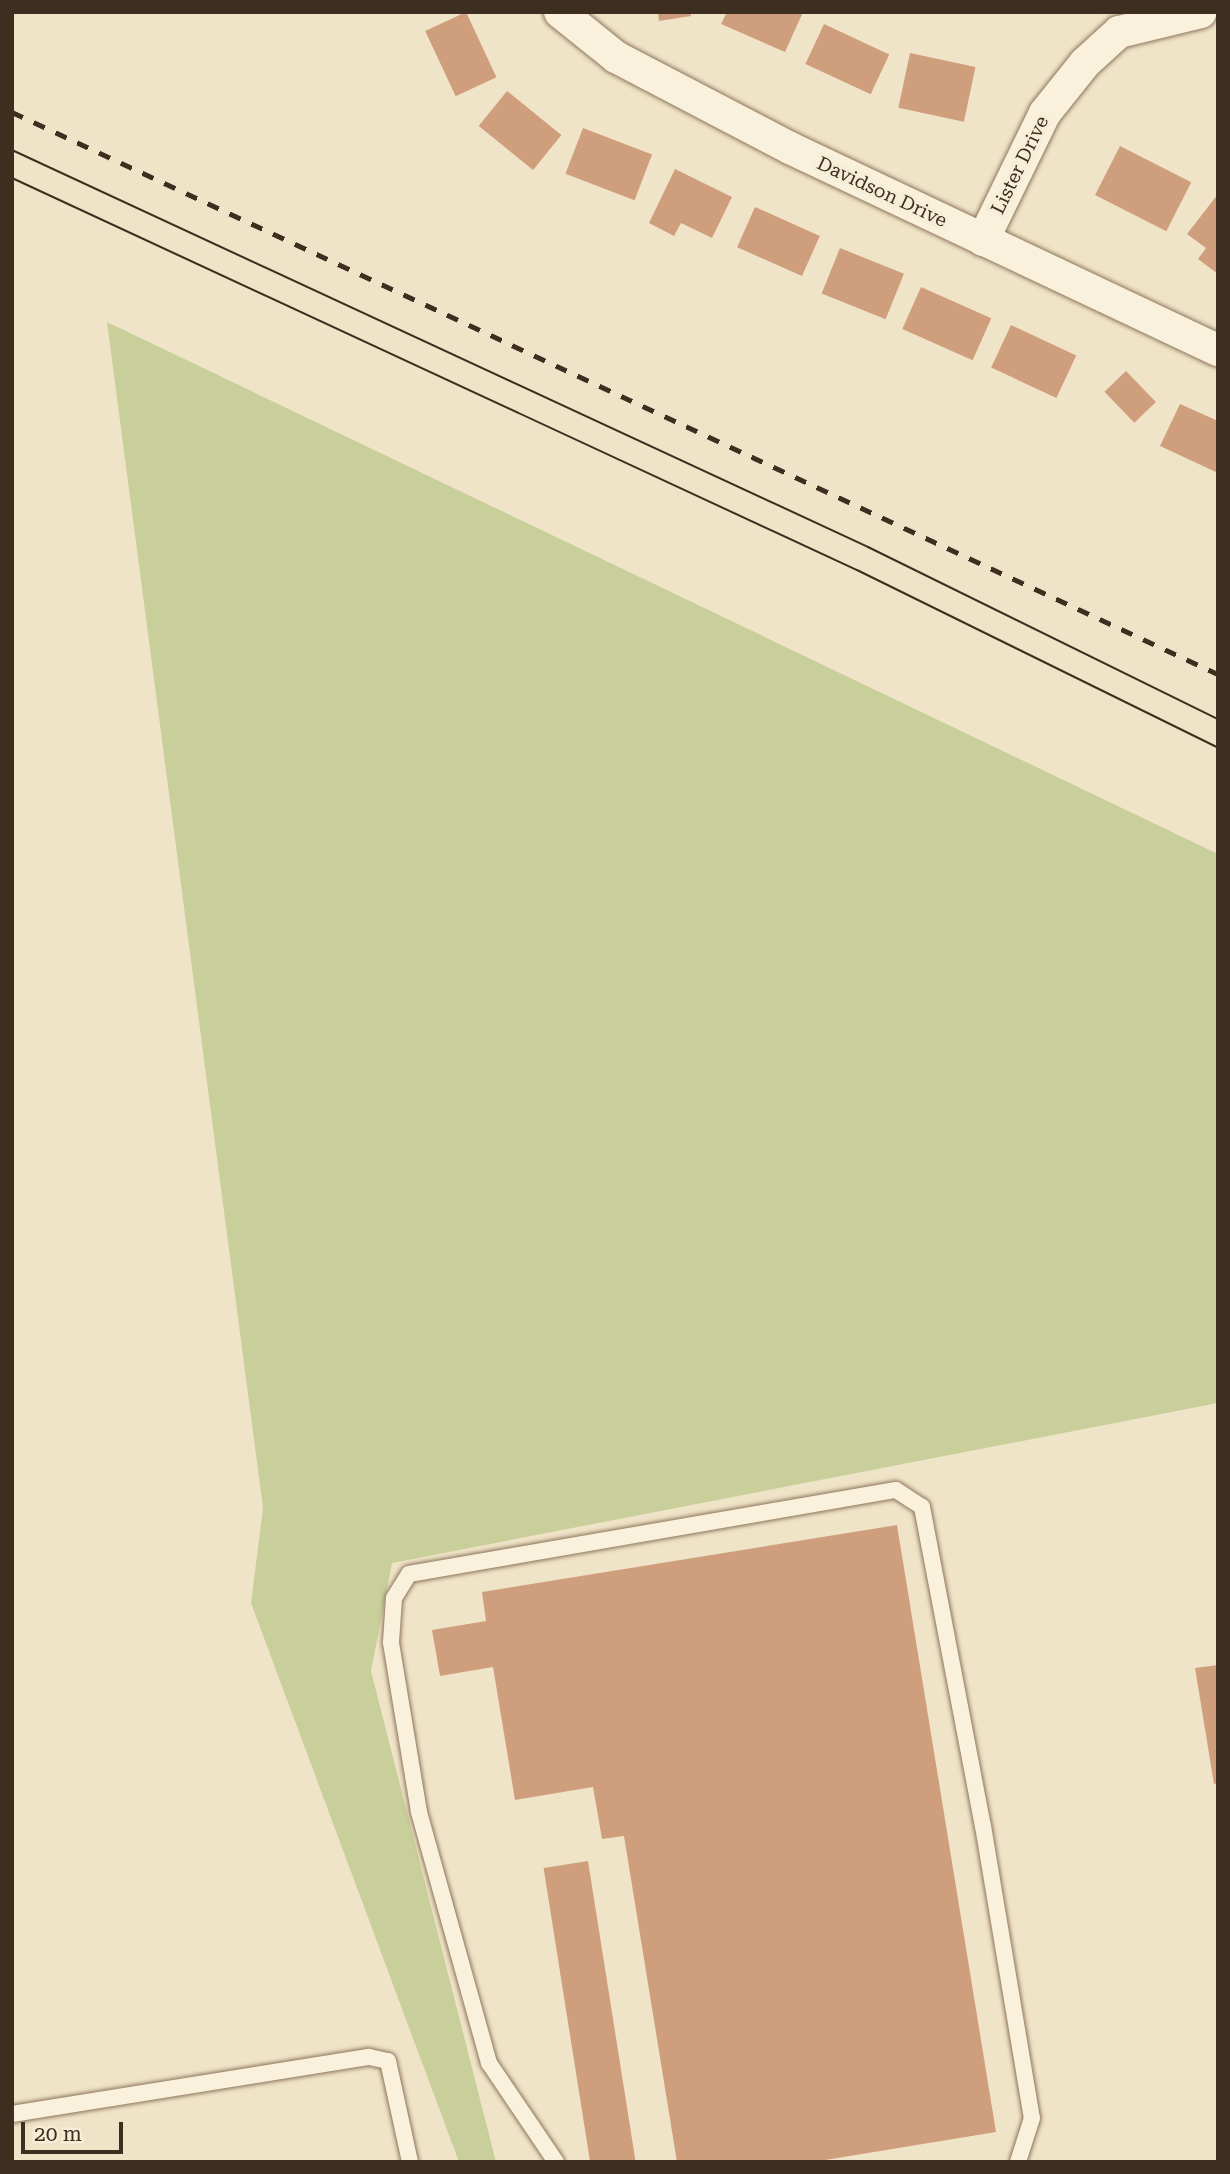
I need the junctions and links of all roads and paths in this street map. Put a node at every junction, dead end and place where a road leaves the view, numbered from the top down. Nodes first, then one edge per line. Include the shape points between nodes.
1 (560, 12) edge
2 (1200, 12) edge
3 (984, 240) junction
4 (1218, 350) edge
5 (12, 2114) edge
6 (410, 2162) edge
7 (556, 2162) edge
8 (1018, 2162) edge

1 - 3 street, Davidson Drive via 616,57 790,148
2 - 3 street, Lister Drive via 1119,32 1085,63 1045,113
3 - 4 street, Davidson Drive
5 - 6 lane via 369,2057 388,2061
7 - 8 lane via 489,2063 419,1812 391,1642 394,1598 409,1574 896,1490 922,1507 983,1826 1032,2118

